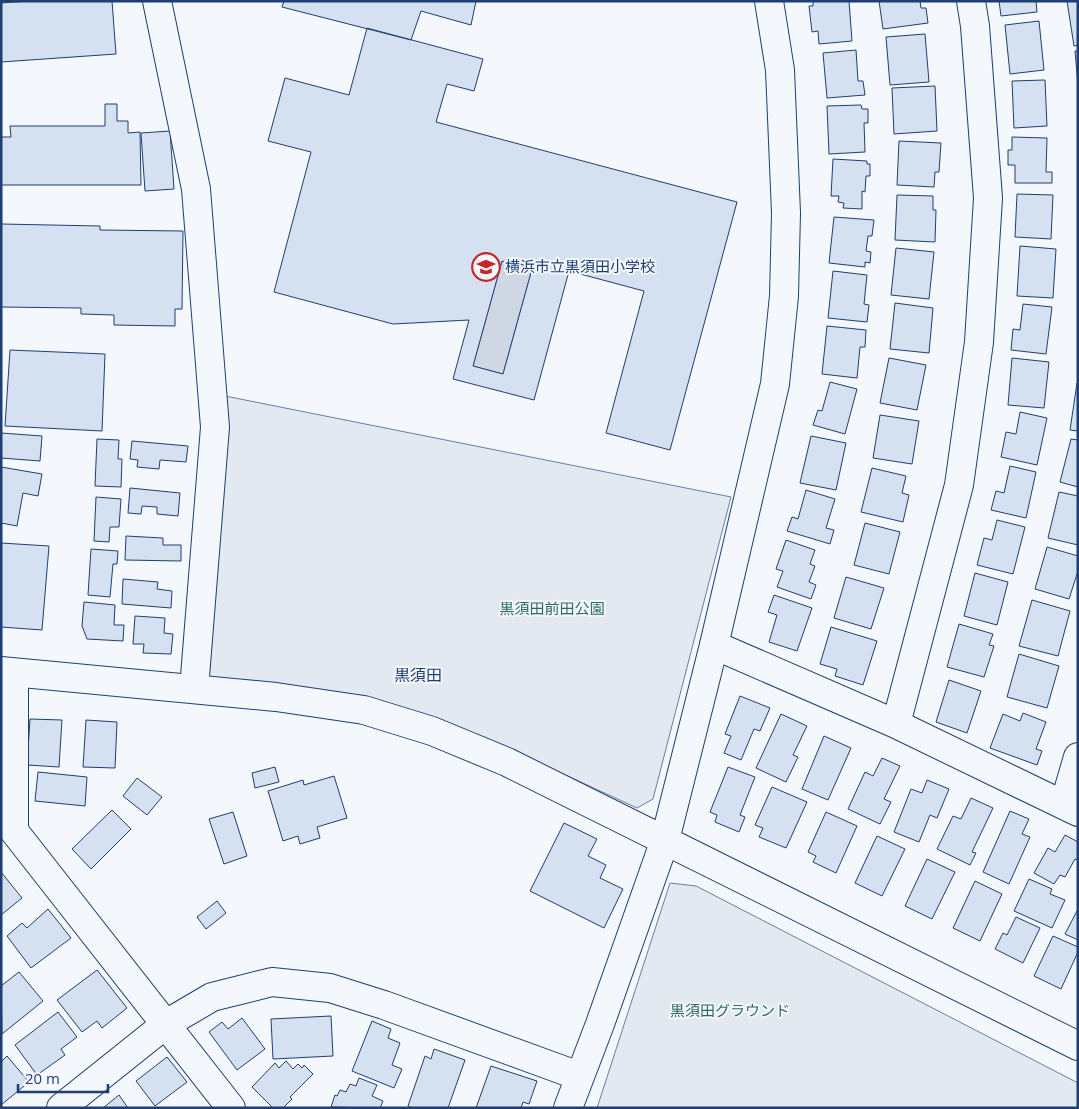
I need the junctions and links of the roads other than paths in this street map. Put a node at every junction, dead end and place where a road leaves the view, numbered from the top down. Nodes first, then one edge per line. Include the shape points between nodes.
1 (157, 1) edge
2 (769, 1) edge
3 (971, 1) edge
4 (714, 645) junction
5 (8, 672) edge
6 (194, 689) junction
7 (896, 724) junction
8 (1078, 758) edge
9 (1071, 808) edge
10 (665, 840) junction
11 (166, 1024) junction
12 (1078, 1046) edge
13 (579, 1076) junction
14 (61, 1108) edge
15 (231, 1108) edge
16 (568, 1108) edge

1 - 6 street via 196,190 215,427
2 - 4 street via 780,70 786,213 784,296 775,384
3 - 7 street via 988,198 979,342 959,485
4 - 7 street
4 - 10 street
5 - 6 street
5 - 11 street via 14,831
6 - 10 street via 364,710 432,731 507,762
7 - 9 street
8 - 9 street
10 - 12 street
10 - 13 street
11 - 13 street via 212,997 272,982 330,988
11 - 14 street
11 - 15 street
13 - 16 street

